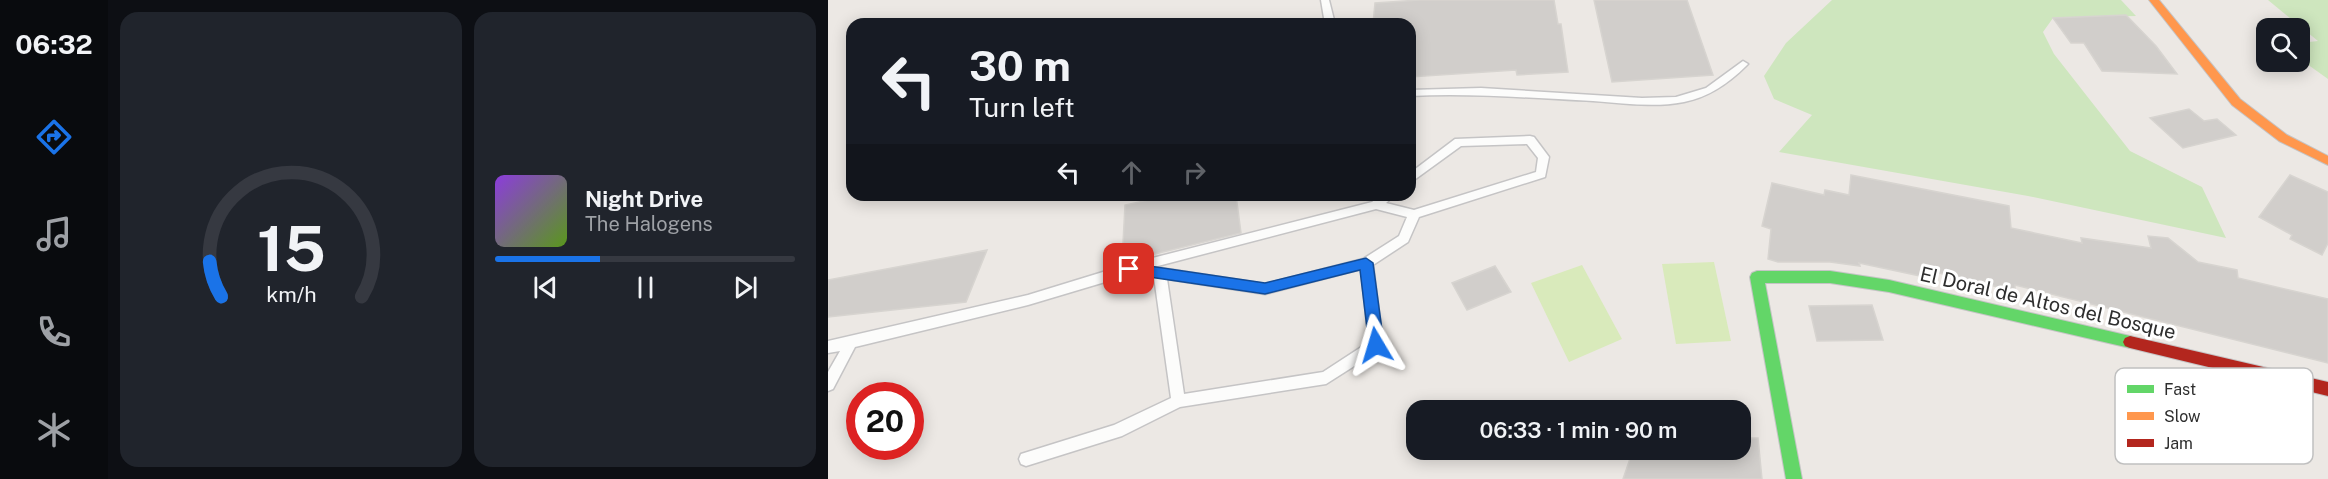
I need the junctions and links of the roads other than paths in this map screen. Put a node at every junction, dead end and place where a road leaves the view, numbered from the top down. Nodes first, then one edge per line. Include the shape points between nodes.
1 (1325, 0) edge
2 (2154, 0) edge
3 (1329, 18) edge
4 (1743, 64) dead end
5 (1416, 93) edge
6 (2328, 161) edge
7 (1416, 174) edge
8 (1381, 201) edge
9 (1376, 205) junction
10 (1414, 214) junction
11 (1366, 263) junction
12 (1129, 269) junction
13 (1160, 273) junction
14 (851, 343) junction
15 (828, 346) edge
16 (2238, 368) edge
17 (828, 385) edge
18 (2313, 385) edge
19 (2328, 389) edge
20 (1178, 401) junction
21 (1026, 459) dead end
22 (1794, 479) edge

1 - 3 lane
2 - 6 street via 2236,102 2283,138
4 - 5 lane via 1723,83 1682,99 1476,90
7 - 10 lane via 1459,142 1530,140 1544,157 1541,174
8 - 9 lane
9 - 10 lane
9 - 12 lane
10 - 11 lane via 1404,239
11 - 13 lane via 1265,289
11 - 20 lane via 1376,345 1326,378
12 - 13 lane
12 - 14 lane via 1028,300
13 - 20 lane
14 - 15 lane
14 - 17 lane
16 - 22 street, El Doral de Altos del Bosque via 1889,286 1830,277 1757,277
18 - 19 street, El Doral de Altos del Bosque
20 - 21 lane via 1118,431

